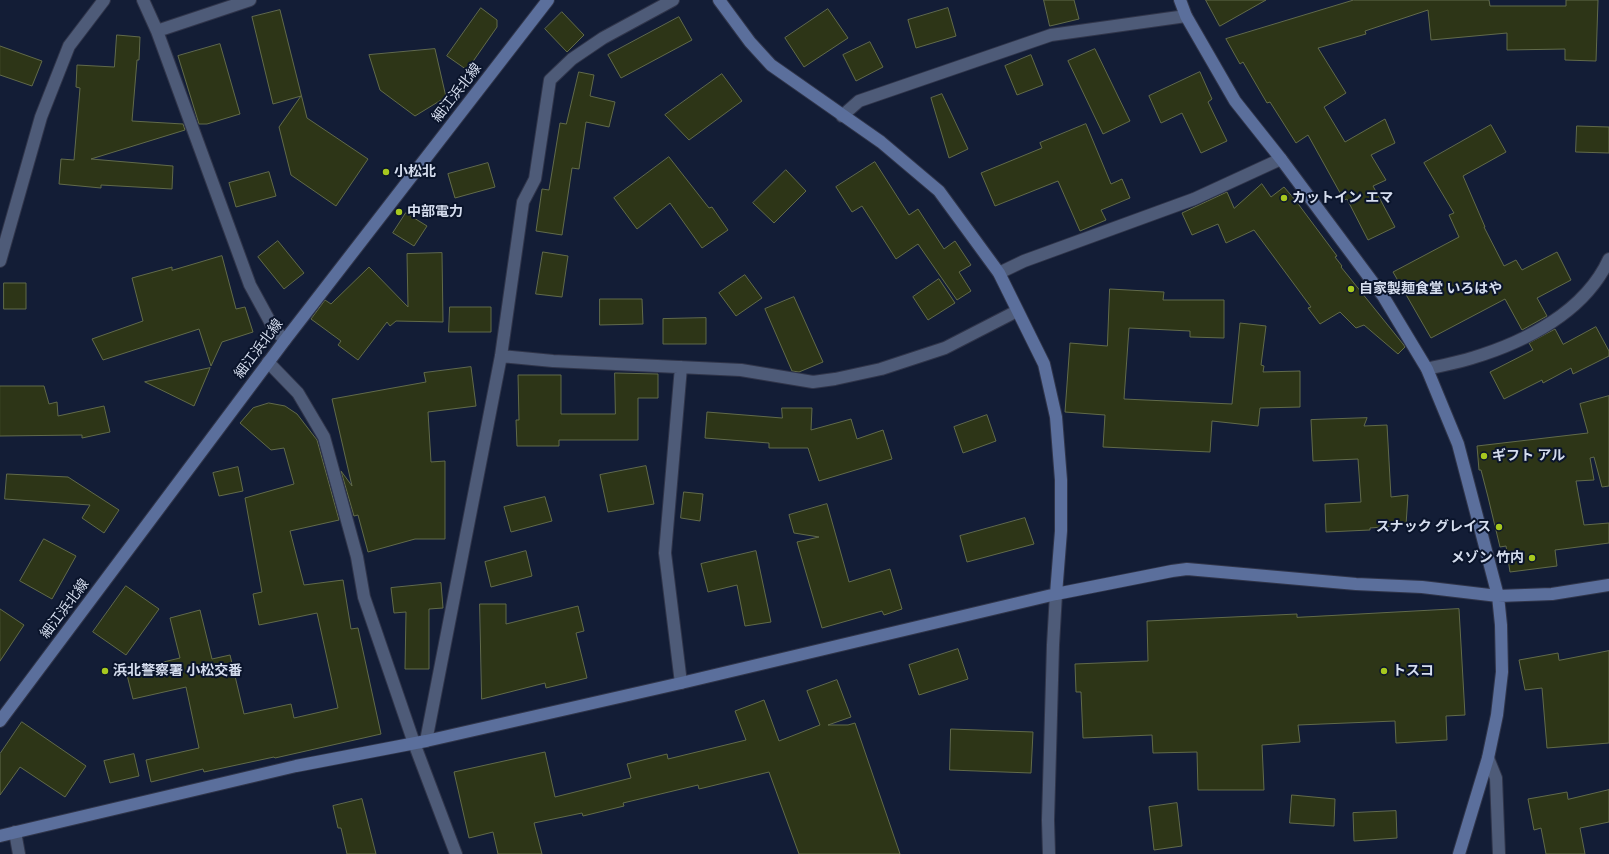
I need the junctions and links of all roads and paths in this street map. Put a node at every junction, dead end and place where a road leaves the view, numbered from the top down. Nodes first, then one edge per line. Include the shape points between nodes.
1 (104, 0) edge
2 (143, 0) edge
3 (250, 0) edge
4 (673, 0) edge
5 (719, 0) edge
6 (1180, 0) edge
7 (544, 1) edge
8 (1186, 16) junction
9 (157, 31) junction
10 (842, 116) junction
11 (1281, 159) junction
12 (1609, 259) edge
13 (0, 261) edge
14 (999, 273) junction
15 (1606, 274) edge
16 (1017, 311) junction
17 (285, 340) junction
18 (501, 356) junction
19 (268, 362) junction
20 (681, 367) junction
21 (1427, 369) junction
22 (1609, 585) edge
23 (1056, 594) junction
24 (1498, 596) junction
25 (681, 683) junction
26 (0, 721) edge
27 (420, 742) junction
28 (1488, 758) junction
29 (15, 832) junction
30 (0, 836) edge
31 (19, 854) edge
32 (456, 854) edge
33 (1049, 854) edge
34 (1459, 854) edge
35 (1499, 854) edge

1 - 13 street via 69,46 41,117
2 - 9 street
3 - 9 street
4 - 18 street via 603,38 572,59 550,80 535,179 523,202
5 - 10 street via 750,42 771,65
6 - 8 street
7 - 17 street, 細江浜北線
8 - 10 street via 1051,35 859,101
8 - 11 street via 1235,101
9 - 17 street via 250,285 274,329
10 - 14 street via 881,142 939,191
11 - 14 street via 1194,199 1024,261
11 - 21 street via 1383,296
12 - 15 street
14 - 16 street
15 - 21 street via 1556,319 1532,335 1472,358
16 - 20 street via 944,348 881,369 835,379 813,382 741,370
16 - 23 street via 1044,364 1056,417 1061,480
17 - 19 street, 細江浜北線
18 - 20 street
18 - 27 street
19 - 26 street, 細江浜北線
19 - 27 street via 298,392 324,437 357,557 364,597
20 - 25 street via 665,553
21 - 24 street via 1458,444
22 - 24 street via 1552,594
23 - 24 street via 1187,569 1356,584 1422,587
23 - 25 street
23 - 33 street
24 - 28 street via 1502,672
25 - 27 street
27 - 29 street via 296,766
27 - 32 street
28 - 34 street
28 - 35 street via 1496,778
29 - 30 street
29 - 31 street

